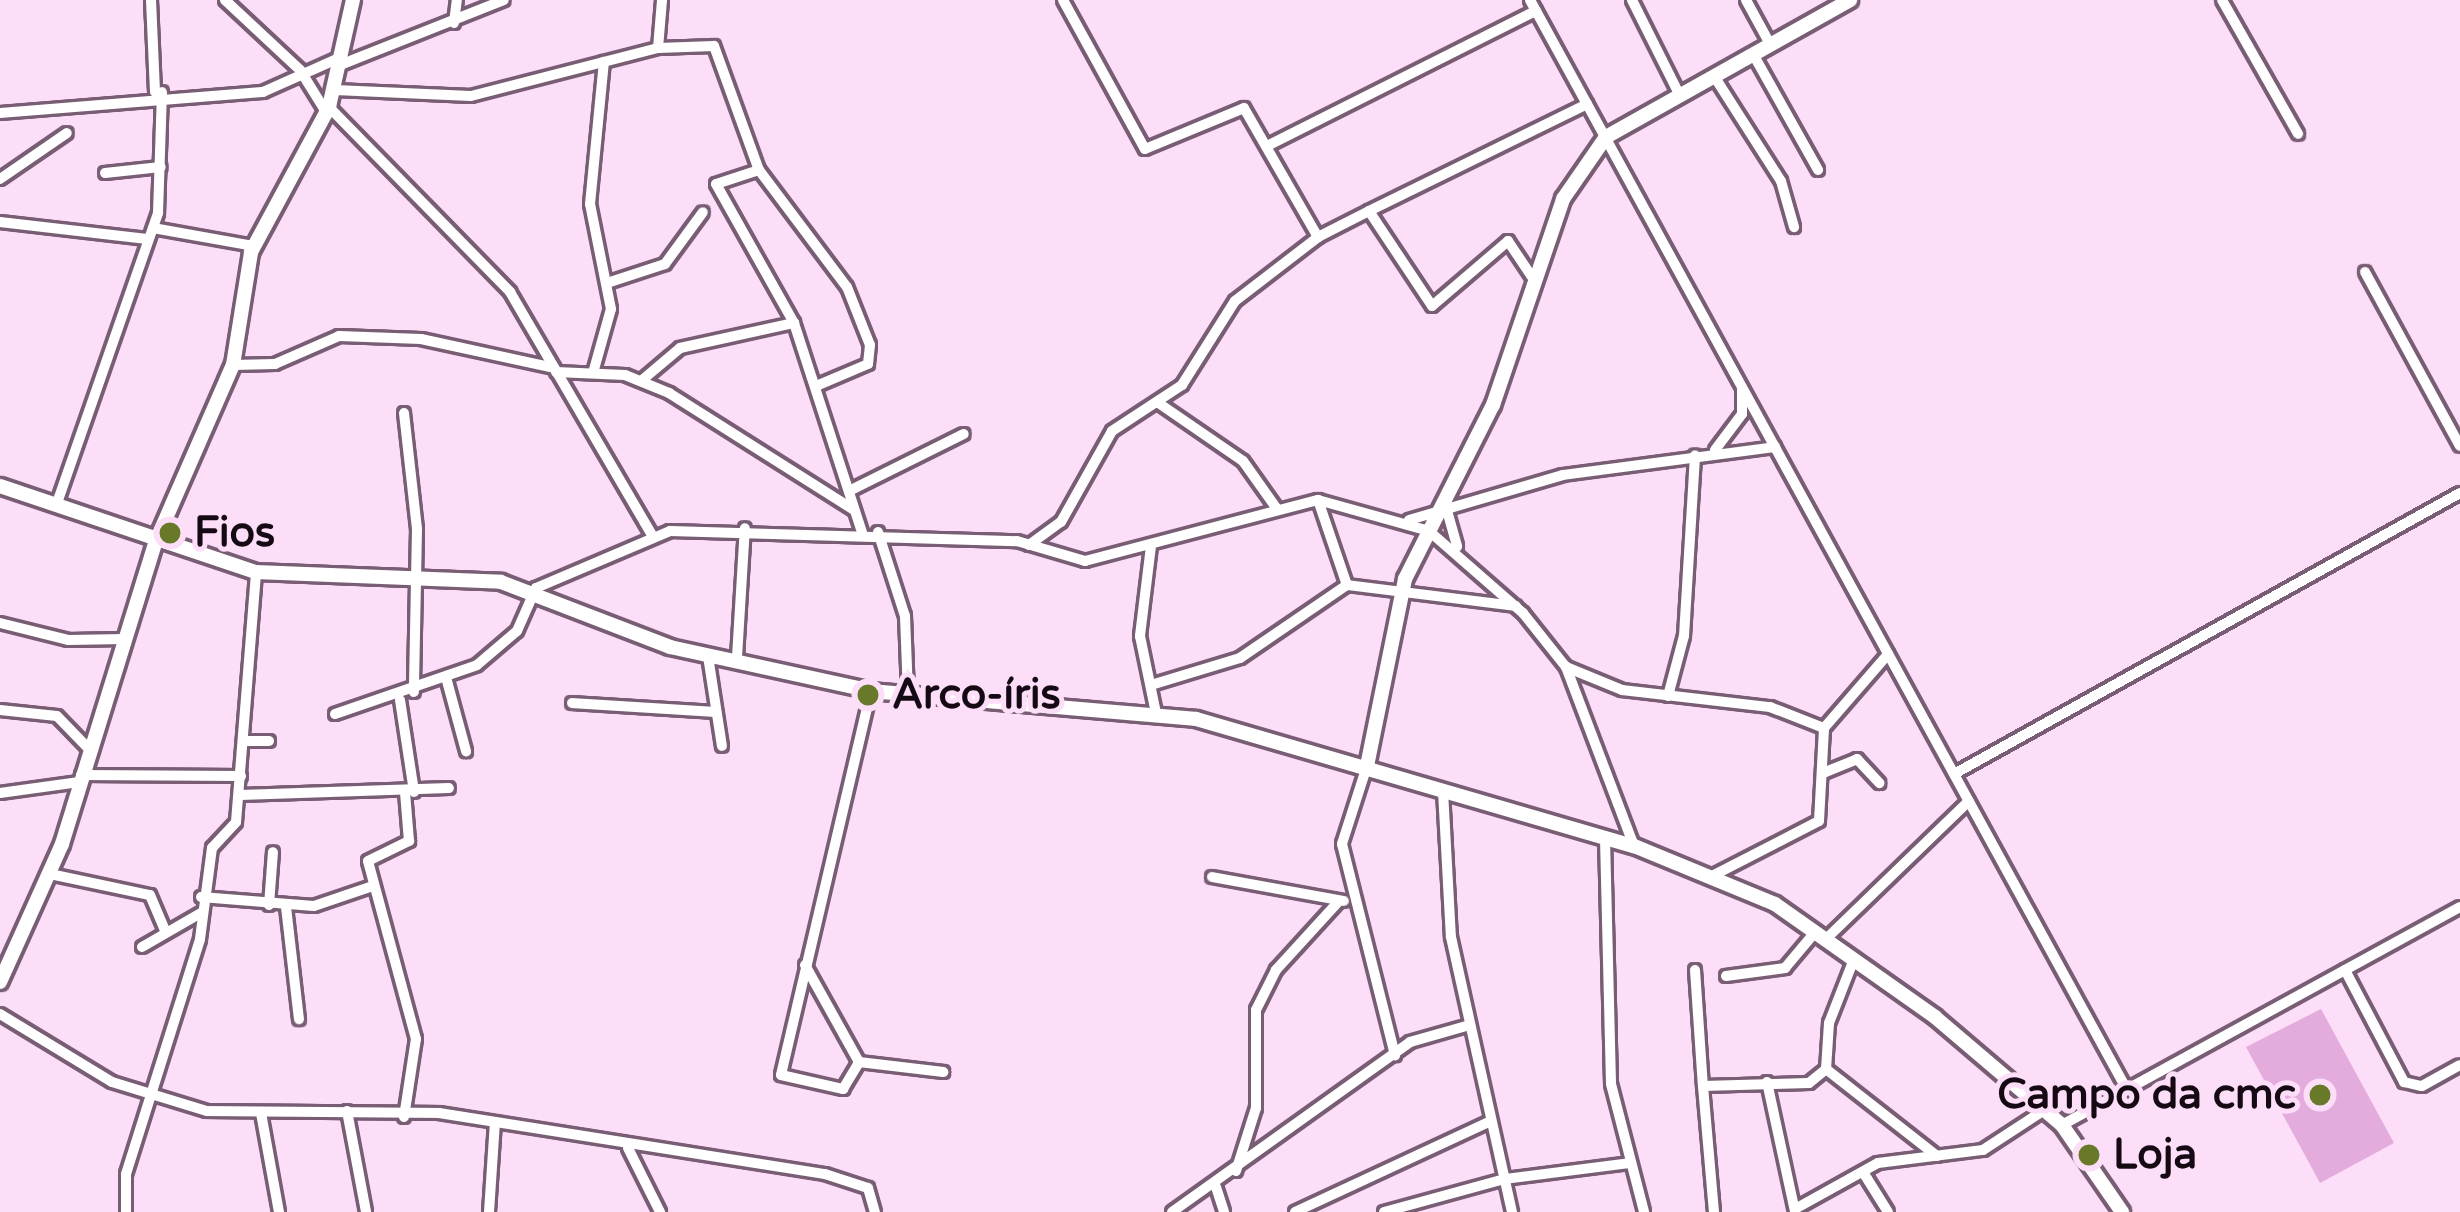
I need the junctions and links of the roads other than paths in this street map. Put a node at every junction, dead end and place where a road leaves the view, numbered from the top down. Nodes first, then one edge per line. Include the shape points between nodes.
1 (151, 0) edge
2 (225, 0) edge
3 (353, 0) edge
4 (458, 0) edge
5 (504, 0) edge
6 (662, 0) edge
7 (1063, 0) edge
8 (1632, 0) edge
9 (1746, 0) edge
10 (1850, 0) edge
11 (2224, 0) edge
12 (1533, 5) edge
13 (454, 23) junction
14 (1770, 44) junction
15 (658, 49) junction
16 (1753, 54) junction
17 (341, 60) junction
18 (604, 62) junction
19 (300, 70) junction
20 (1714, 76) junction
21 (335, 90) junction
22 (158, 92) junction
23 (1678, 94) junction
24 (1587, 104) junction
25 (328, 110) junction
26 (0, 113) edge
27 (68, 133) dead end
28 (2298, 134) dead end
29 (1606, 137) junction
30 (1267, 146) junction
31 (161, 167) junction
32 (759, 170) junction
33 (1818, 170) dead end
34 (105, 173) dead end
35 (0, 179) edge
36 (1369, 211) junction
37 (703, 212) dead end
38 (0, 222) edge
39 (1794, 226) dead end
40 (150, 233) junction
41 (1318, 237) junction
42 (254, 246) junction
43 (2365, 272) dead end
44 (1532, 277) junction
45 (607, 283) junction
46 (794, 323) junction
47 (233, 364) junction
48 (555, 370) junction
49 (593, 373) junction
50 (641, 381) junction
51 (816, 386) junction
52 (1742, 388) junction
53 (1157, 402) junction
54 (404, 413) dead end
55 (964, 434) dead end
56 (2460, 446) edge
57 (1775, 447) junction
58 (1715, 449) junction
59 (1695, 455) junction
60 (0, 486) edge
61 (850, 491) junction
62 (2460, 493) edge
63 (1318, 500) junction
64 (56, 506) junction
65 (1446, 507) junction
66 (1277, 509) junction
67 (857, 512) junction
68 (1409, 520) junction
69 (745, 528) junction
70 (1429, 531) junction
71 (862, 532) junction
72 (878, 532) junction
73 (652, 536) junction
74 (156, 542) junction
75 (1029, 545) junction
76 (1151, 546) junction
77 (1458, 549) junction
78 (256, 572) junction
79 (416, 576) junction
80 (1347, 585) junction
81 (536, 588) junction
82 (1403, 591) junction
83 (1516, 606) junction
84 (0, 622) edge
85 (125, 639) junction
86 (1888, 654) junction
87 (708, 656) junction
88 (737, 657) junction
89 (1566, 667) junction
90 (447, 681) junction
91 (1151, 685) junction
92 (414, 692) junction
93 (872, 692) junction
94 (908, 694) junction
95 (1668, 696) junction
96 (400, 700) junction
97 (572, 703) dead end
98 (0, 710) edge
99 (715, 712) junction
100 (1156, 713) junction
101 (335, 714) dead end
102 (1824, 728) junction
103 (243, 741) junction
104 (269, 741) dead end
105 (722, 746) dead end
106 (90, 750) junction
107 (466, 751) dead end
108 (1367, 766) junction
109 (1823, 773) junction
110 (1954, 774) junction
111 (241, 776) junction
112 (80, 778) junction
113 (1879, 783) dead end
114 (449, 788) dead end
115 (1443, 791) junction
116 (410, 792) junction
117 (0, 793) edge
118 (240, 795) junction
119 (1969, 801) junction
120 (1606, 838) junction
121 (1634, 846) junction
122 (273, 852) dead end
123 (50, 874) junction
124 (1714, 875) junction
125 (1213, 877) dead end
126 (370, 887) junction
127 (201, 897) junction
128 (1344, 900) junction
129 (269, 905) junction
130 (286, 907) junction
131 (2460, 908) edge
132 (201, 914) junction
133 (165, 930) junction
134 (1821, 935) junction
135 (142, 947) dead end
136 (1855, 959) junction
137 (805, 964) junction
138 (1695, 970) dead end
139 (2345, 970) junction
140 (1726, 976) dead end
141 (0, 982) edge
142 (0, 1014) edge
143 (299, 1019) dead end
144 (1466, 1026) junction
145 (1395, 1054) junction
146 (860, 1062) junction
147 (2460, 1066) edge
148 (1826, 1070) junction
149 (944, 1072) dead end
150 (1768, 1082) junction
151 (1703, 1086) junction
152 (2127, 1090) junction
153 (152, 1094) junction
154 (2046, 1109) junction
155 (347, 1111) junction
156 (261, 1113) junction
157 (404, 1117) junction
158 (1491, 1121) junction
159 (495, 1122) junction
160 (2062, 1125) junction
161 (628, 1148) junction
162 (1937, 1156) junction
163 (1630, 1163) junction
164 (1863, 1172) junction
165 (1235, 1173) junction
166 (1505, 1179) junction
167 (1216, 1187) junction
168 (657, 1210) edge
169 (1795, 1210) edge
170 (126, 1212) edge
171 (279, 1212) edge
172 (366, 1212) edge
173 (489, 1212) edge
174 (875, 1212) edge
175 (1172, 1212) edge
176 (1224, 1212) edge
177 (1295, 1212) edge
178 (1384, 1212) edge
179 (1512, 1212) edge
180 (1644, 1212) edge
181 (1714, 1212) edge
182 (1888, 1212) edge
183 (2122, 1212) edge

1 - 22 street
2 - 19 street
3 - 17 street
4 - 13 street
5 - 13 street
6 - 15 street
7 - 30 street via 1145,149 1234,106
8 - 23 street
9 - 14 street
10 - 14 street
11 - 28 street
12 - 24 street
12 - 30 street
13 - 17 street
14 - 16 street
15 - 18 street
15 - 32 street via 721,51
16 - 20 street
16 - 33 street
17 - 19 street
17 - 21 street
18 - 21 street via 471,96
18 - 45 street via 590,204
19 - 22 street via 262,92
19 - 25 street
20 - 23 street
20 - 39 street via 1781,181
21 - 25 street
22 - 26 street
22 - 31 street
23 - 29 street
24 - 29 street
24 - 36 street
25 - 42 street
25 - 48 street via 458,232
27 - 35 street
29 - 44 street via 1563,199
29 - 52 street
30 - 41 street
31 - 34 street
31 - 40 street
32 - 46 street via 716,184
32 - 51 street via 847,287 870,345 868,364
36 - 41 street
36 - 44 street via 1427,304 1508,242
37 - 45 street via 665,264
38 - 40 street
40 - 42 street
40 - 64 street
41 - 53 street via 1235,301 1202,364
42 - 47 street
43 - 56 street
44 - 65 street via 1493,405
45 - 49 street
46 - 50 street via 680,348
46 - 51 street
47 - 48 street via 275,364 339,336 421,339
47 - 74 street
48 - 49 street
48 - 73 street
49 - 50 street
50 - 67 street
51 - 61 street
52 - 57 street
52 - 58 street via 1742,414
53 - 66 street via 1244,461
53 - 75 street via 1112,431 1061,522
54 - 79 street
55 - 61 street
57 - 58 street
57 - 86 street
58 - 59 street
59 - 65 street
59 - 95 street via 1684,637
60 - 64 street
61 - 67 street
62 - 110 street
63 - 66 street
63 - 68 street
63 - 80 street
64 - 74 street
65 - 68 street
65 - 70 street
65 - 77 street
66 - 76 street
67 - 71 street
68 - 70 street
69 - 71 street
69 - 73 street
69 - 88 street
70 - 77 street
70 - 82 street
71 - 72 street
72 - 75 street
72 - 94 street via 905,616
73 - 81 street
74 - 78 street
74 - 85 street
75 - 76 street via 1085,561
76 - 91 street via 1140,636
77 - 83 street
78 - 79 street
78 - 103 street
79 - 81 street
79 - 92 street
80 - 82 street
80 - 91 street via 1240,658
81 - 87 street
81 - 90 street via 510,640
82 - 83 street
82 - 108 street
83 - 89 street
84 - 85 street via 68,640
85 - 106 street
86 - 102 street
86 - 110 street
87 - 88 street
87 - 99 street
88 - 93 street
89 - 95 street
89 - 121 street
90 - 92 street
90 - 107 street
91 - 100 street
92 - 96 street
93 - 94 street
93 - 137 street
94 - 100 street
95 - 102 street via 1770,707
96 - 101 street
96 - 116 street
97 - 99 street
98 - 106 street via 57,716
99 - 105 street
100 - 108 street
102 - 109 street
103 - 104 street
103 - 111 street
106 - 112 street
108 - 115 street
108 - 128 street via 1342,836
109 - 113 street via 1857,759
109 - 124 street via 1816,824
110 - 119 street
111 - 112 street
111 - 118 street
112 - 117 street
112 - 123 street
114 - 116 street
115 - 120 street
115 - 144 street
116 - 118 street
116 - 126 street via 409,841 370,858
118 - 127 street
119 - 134 street
119 - 152 street
120 - 121 street
120 - 163 street via 1611,1084
121 - 124 street
122 - 129 street
123 - 133 street via 150,895
123 - 141 street
124 - 134 street
125 - 128 street
126 - 130 street
126 - 157 street via 416,1039
127 - 129 street
127 - 132 street
128 - 145 street
128 - 165 street via 1276,970 1256,1010 1256,1108
129 - 130 street
130 - 143 street
131 - 139 street
132 - 133 street
132 - 153 street
133 - 135 street
134 - 136 street
134 - 140 street via 1786,968
136 - 148 street via 1829,1023
136 - 154 street
137 - 146 street
137 - 146 street via 781,1075 843,1088
138 - 151 street
139 - 147 street via 2404,1082 2422,1086
139 - 152 street
142 - 153 street
144 - 145 street
144 - 158 street
145 - 165 street
146 - 149 street
148 - 150 street via 1809,1083
148 - 162 street
150 - 151 street
150 - 169 street
151 - 181 street
152 - 160 street
153 - 156 street
153 - 170 street
154 - 160 street
154 - 162 street via 1983,1150
155 - 156 street
155 - 157 street
155 - 172 street
156 - 171 street
157 - 159 street
158 - 166 street
158 - 177 street
159 - 161 street
159 - 173 street
160 - 183 street
161 - 168 street
161 - 174 street via 844,1179 868,1188
162 - 164 street
163 - 166 street
163 - 180 street
164 - 169 street
164 - 182 street
165 - 167 street
166 - 178 street
166 - 179 street
167 - 175 street
167 - 176 street

